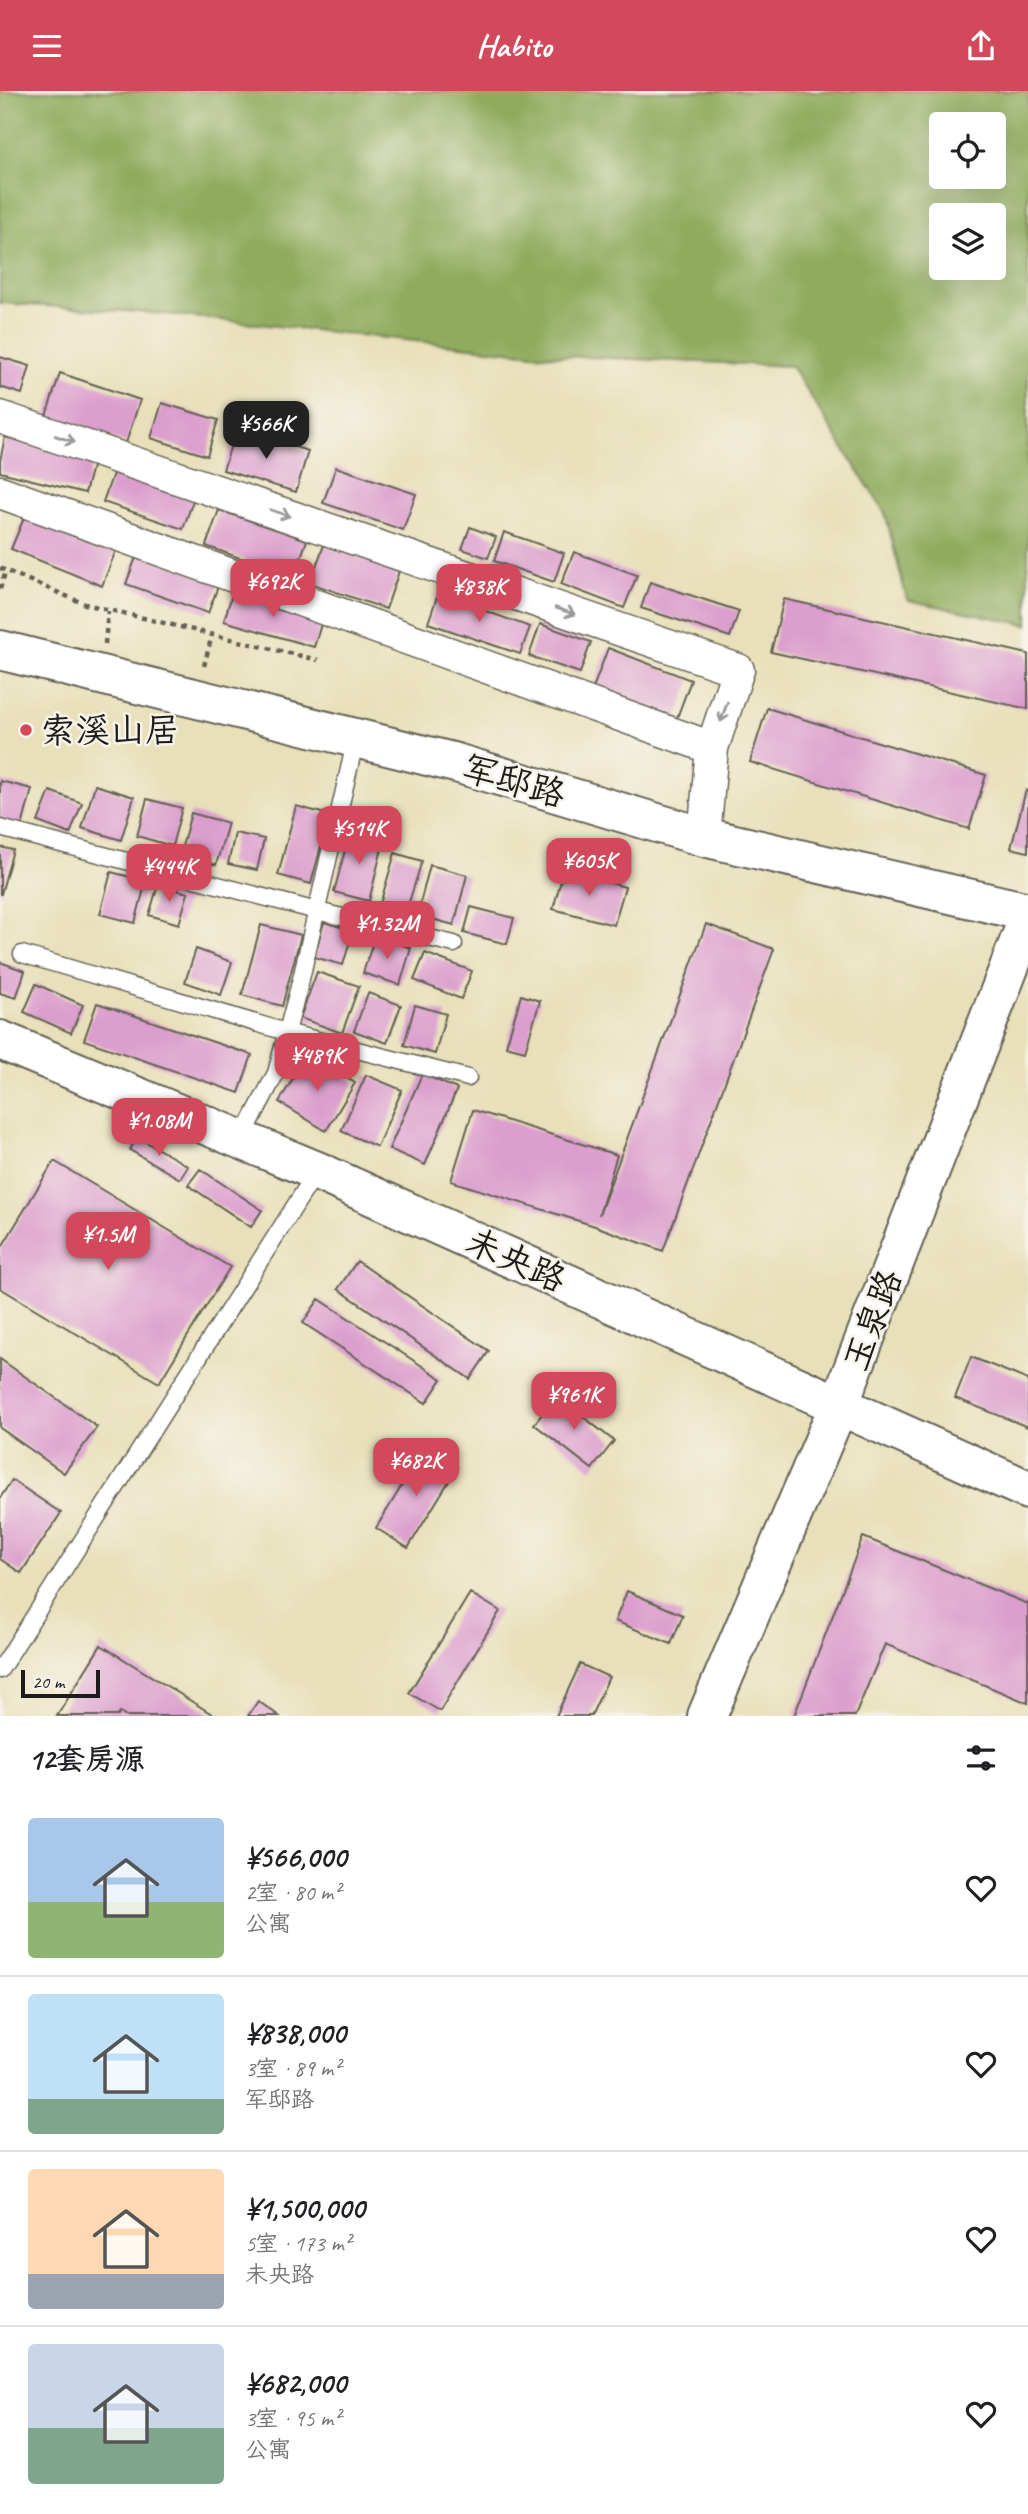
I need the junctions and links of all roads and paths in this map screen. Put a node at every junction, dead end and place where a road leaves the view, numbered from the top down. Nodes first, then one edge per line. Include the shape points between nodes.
1 (0, 417) edge
2 (0, 492) edge
3 (0, 568) edge
4 (6, 571) junction
5 (0, 589) edge
6 (108, 610) junction
7 (212, 635) junction
8 (0, 650) edge
9 (104, 651) dead end
10 (318, 660) dead end
11 (204, 666) dead end
12 (356, 738) junction
13 (712, 748) junction
14 (0, 828) edge
15 (704, 837) junction
16 (317, 911) junction
17 (1028, 912) edge
18 (1028, 919) edge
19 (454, 944) dead end
20 (22, 954) dead end
21 (286, 1032) junction
22 (0, 1039) edge
23 (468, 1078) dead end
24 (241, 1140) junction
25 (317, 1171) junction
26 (839, 1405) junction
27 (1028, 1490) edge
28 (0, 1670) edge
29 (707, 1716) edge

1 -> 13 street via 738,670
2 - 13 street
3 - 4 path
4 - 5 path
4 - 6 path
6 - 7 path
6 - 9 path
7 - 10 path
7 - 11 path
8 - 12 street, 军邸路
12 - 15 street, 军邸路
12 - 16 lane
13 - 15 street
14 - 16 lane
15 - 17 street, 军邸路
16 - 19 lane
16 - 21 lane
18 - 26 street, 玉泉路
20 - 21 lane
21 - 23 lane
21 - 24 lane via 276,1073
22 - 24 street, 未央路
24 - 25 street, 未央路
25 - 26 street, 未央路
25 - 28 lane
26 - 27 street, 未央路
26 - 29 street, 玉泉路

